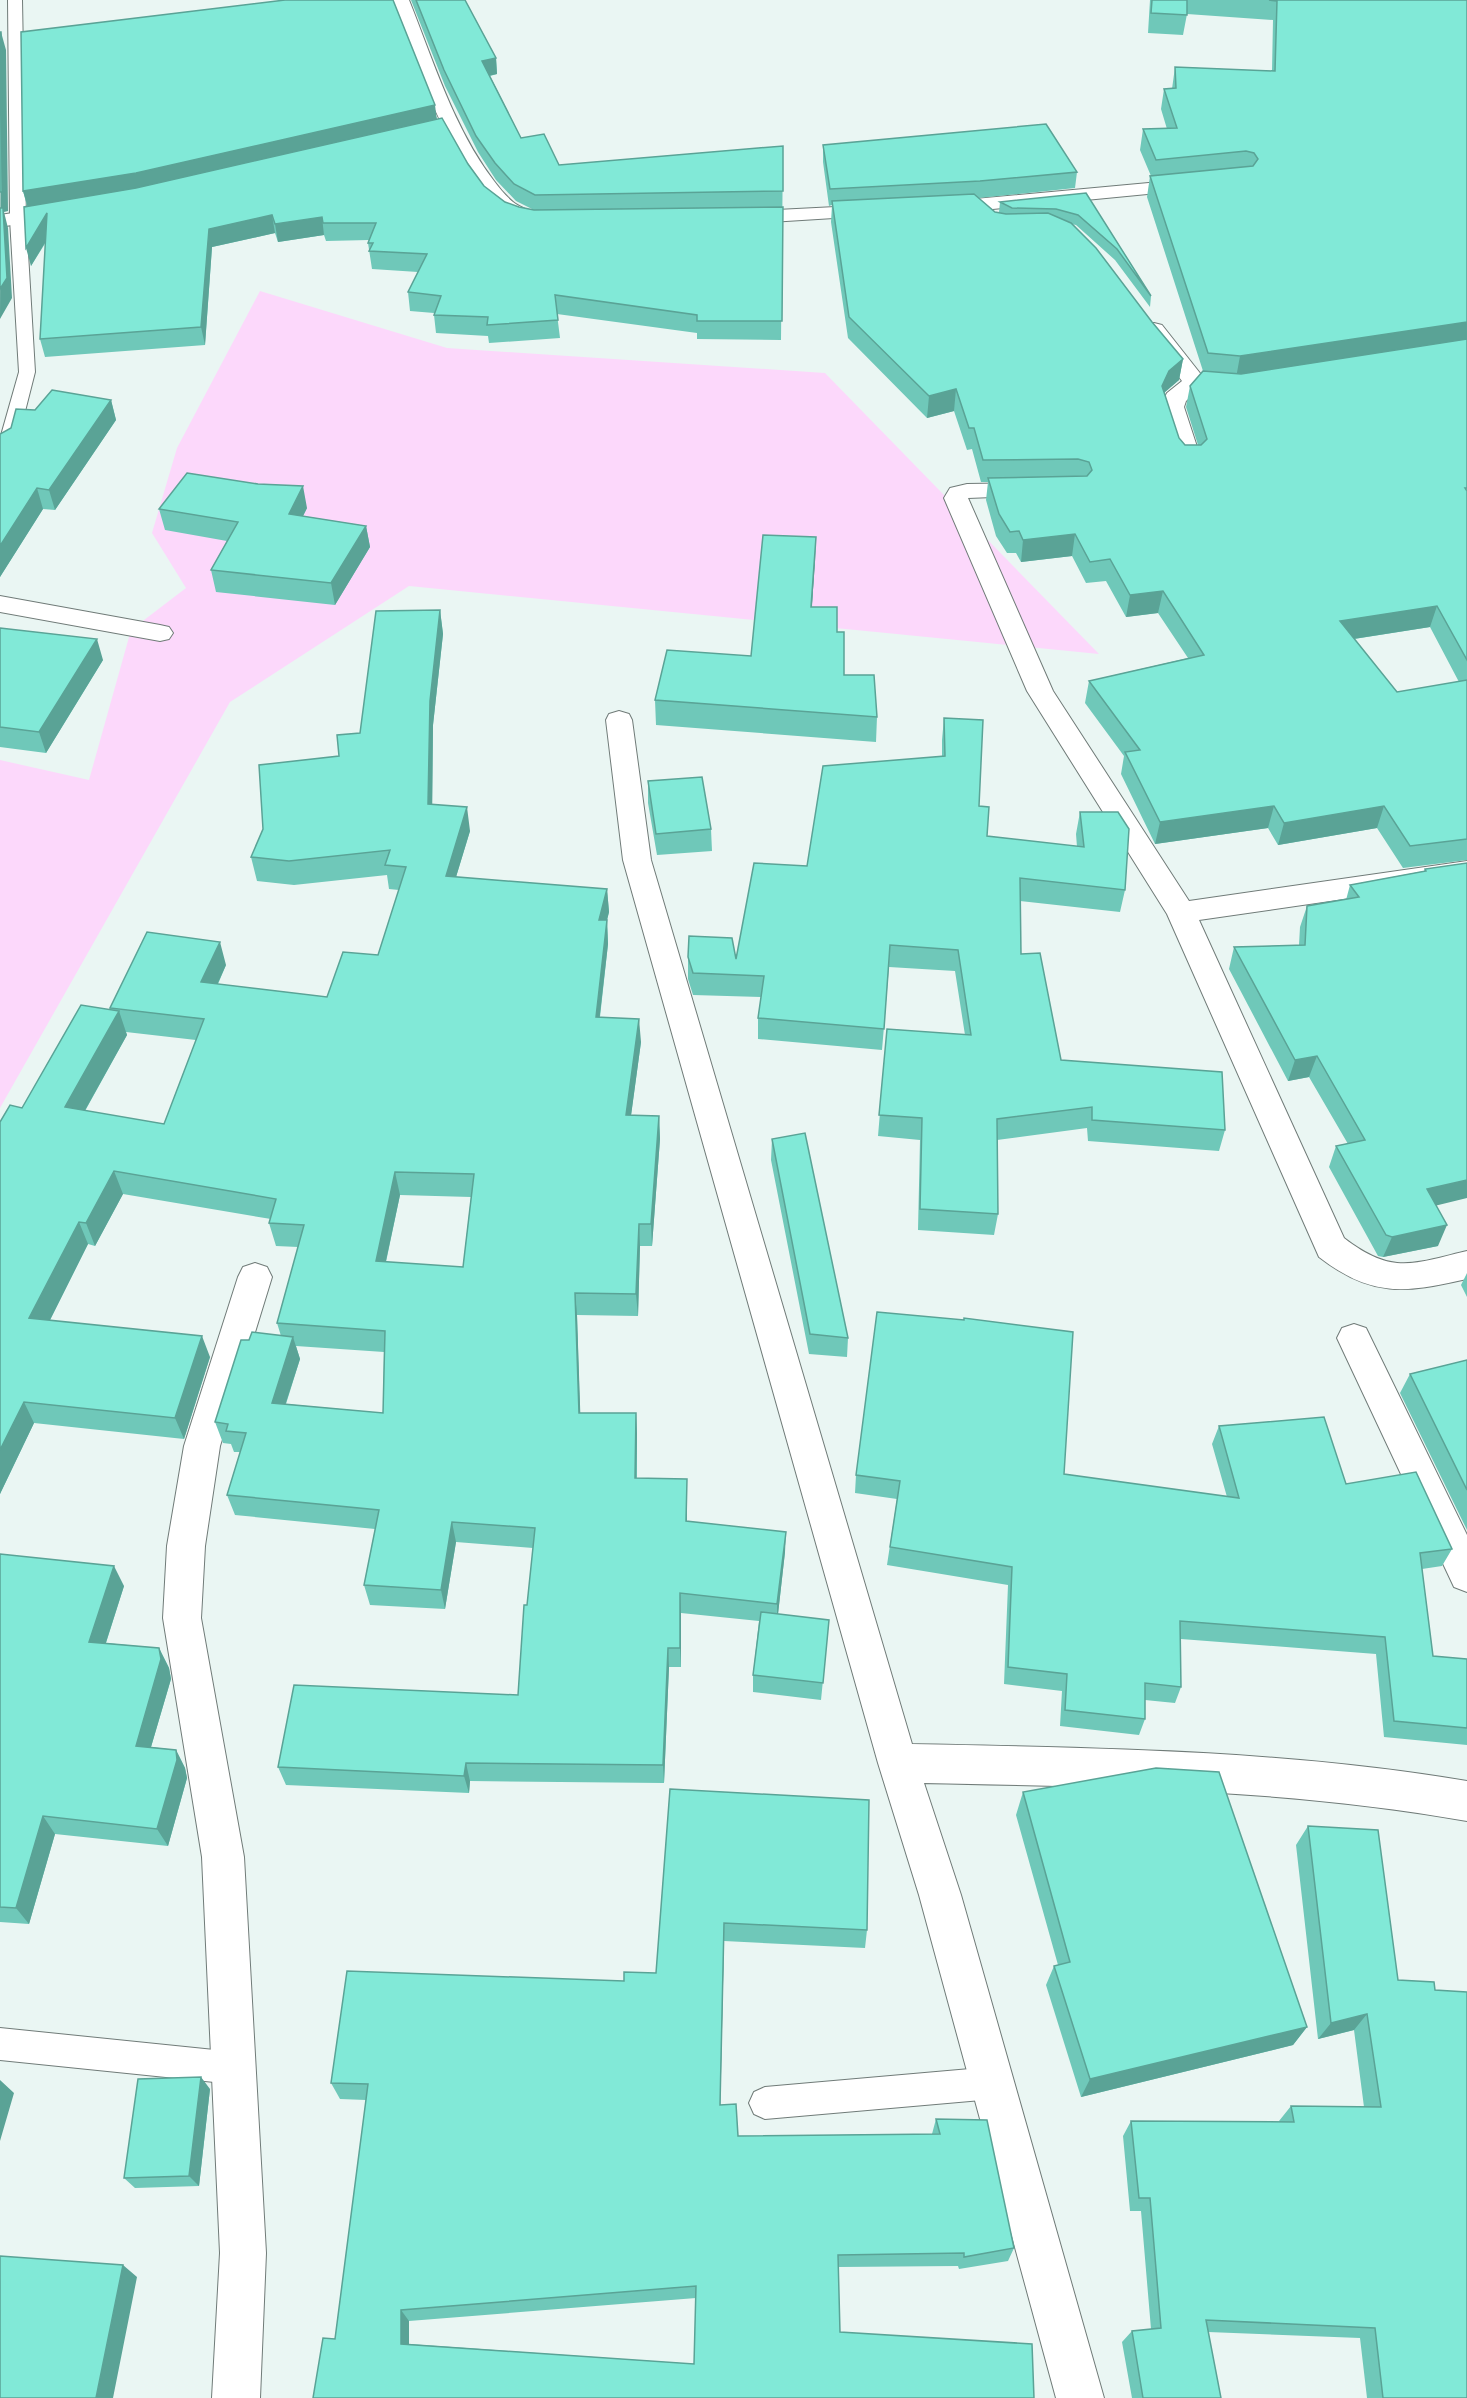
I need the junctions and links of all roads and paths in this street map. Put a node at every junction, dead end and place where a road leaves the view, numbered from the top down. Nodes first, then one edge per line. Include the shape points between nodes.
1 (15, 0) edge
2 (400, 0) edge
3 (452, 126) junction
4 (428, 131) edge
5 (1207, 184) edge
6 (979, 206) junction
7 (84, 207) edge
8 (927, 208) edge
9 (894, 210) edge
10 (718, 219) edge
11 (9, 220) edge
12 (545, 220) edge
13 (993, 223) edge
14 (1143, 317) edge
15 (1262, 381) edge
16 (1194, 382) junction
17 (6, 448) edge
18 (1189, 459) edge
19 (1063, 490) edge
20 (0, 604) edge
21 (160, 633) dead end
22 (619, 720) dead end
23 (1467, 872) edge
24 (1181, 912) junction
25 (1467, 1265) edge
26 (255, 1277) dead end
27 (1354, 1338) dead end
28 (1467, 1575) edge
29 (898, 1763) junction
30 (1467, 1801) edge
31 (0, 2044) edge
32 (234, 2067) junction
33 (993, 2083) junction
34 (765, 2103) dead end
35 (236, 2398) edge
36 (1080, 2398) edge

1 - 11 lane
2 - 3 street
3 - 4 street
3 - 12 street via 488,188 506,208 517,215
5 - 6 street
6 - 8 street
6 - 13 street
7 - 11 street
9 - 10 street
11 - 17 lane via 27,372
14 - 16 street
15 - 16 street via 1215,389
16 - 18 street via 1175,398 1172,407
19 - 24 street via 967,491 956,498 1040,691
20 - 21 street
22 - 29 street via 637,860
23 - 24 street
24 - 25 street via 1331,1247 1351,1265 1400,1279
26 - 32 street via 202,1446 186,1546 182,1618 223,1857
27 - 28 street
29 - 30 street via 1256,1772 1408,1789
29 - 33 street
31 - 32 lane
32 - 35 street via 243,2253
33 - 34 lane
33 - 36 street

